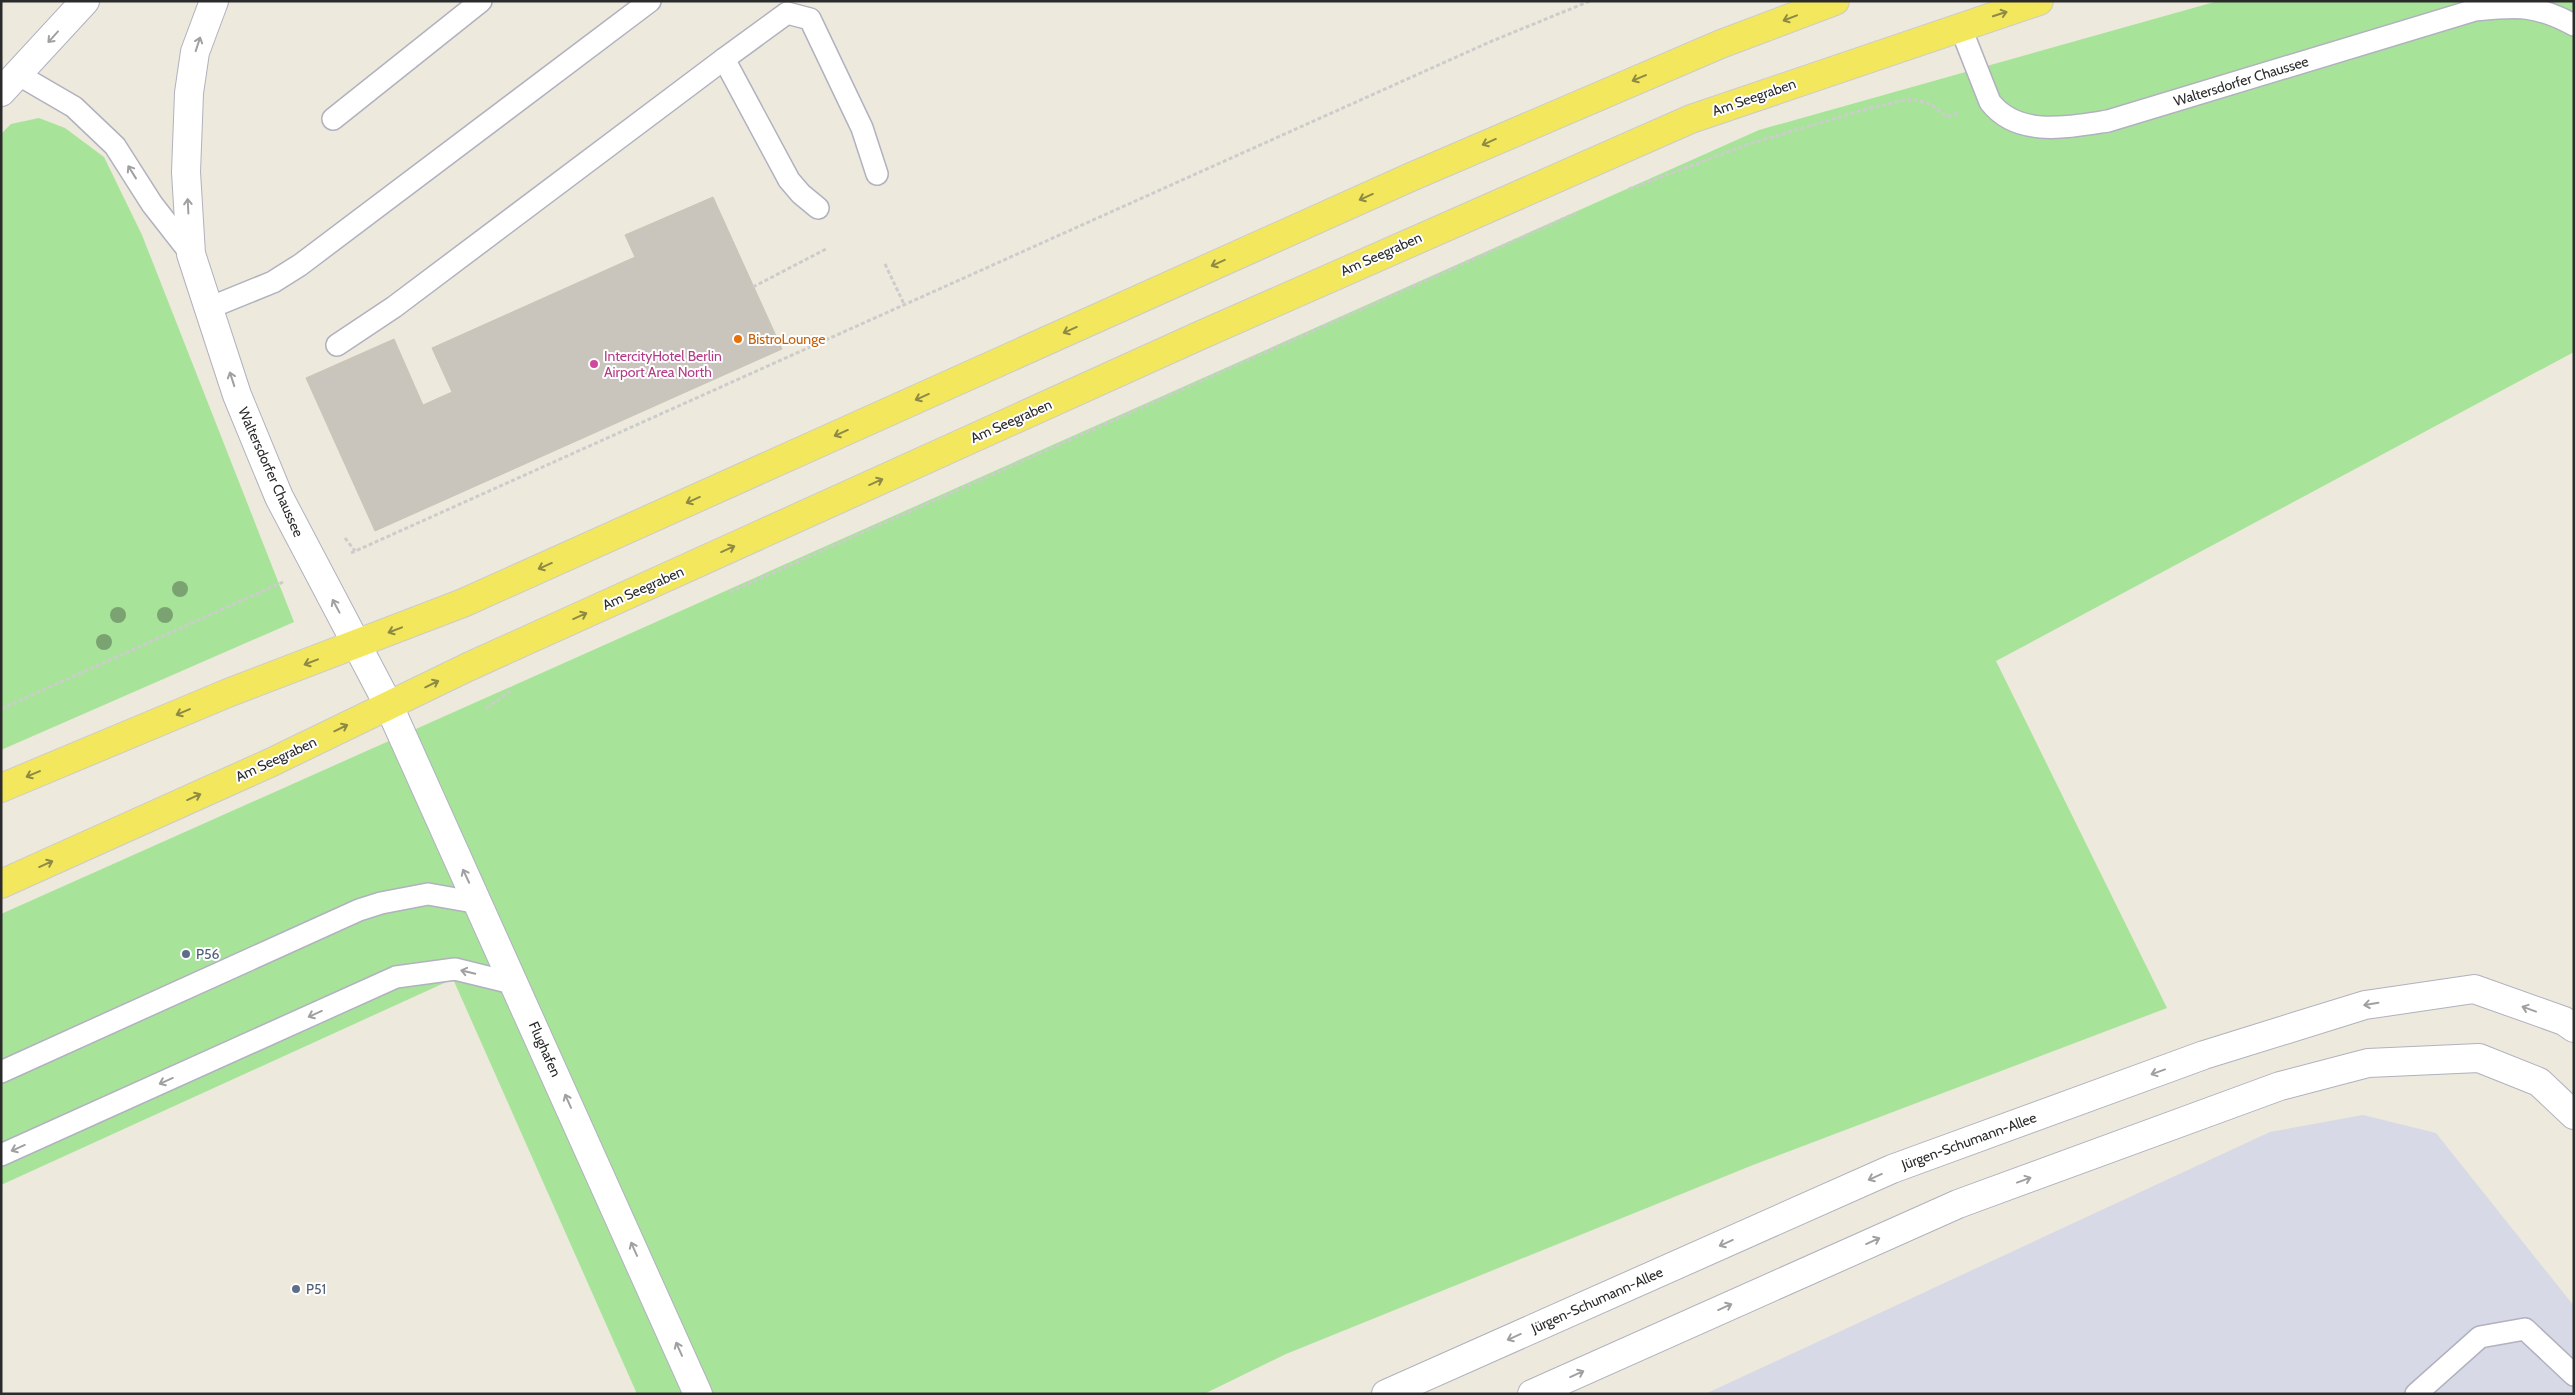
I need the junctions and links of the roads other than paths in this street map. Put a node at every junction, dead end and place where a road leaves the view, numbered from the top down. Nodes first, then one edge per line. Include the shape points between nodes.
1 (86, 1) edge
2 (214, 1) edge
3 (481, 1) edge
4 (650, 1) edge
5 (1835, 1) edge
6 (2039, 1) edge
7 (2574, 25) edge
8 (1960, 26) junction
9 (724, 59) junction
10 (10, 84) edge
11 (334, 119) dead end
12 (877, 174) dead end
13 (818, 208) dead end
14 (190, 254) junction
15 (209, 308) junction
16 (337, 345) dead end
17 (357, 644) junction
18 (388, 706) junction
19 (1, 788) edge
20 (1, 884) edge
21 (479, 904) junction
22 (516, 984) junction
23 (2574, 1028) edge
24 (1, 1072) edge
25 (2574, 1115) edge
26 (1, 1155) edge
27 (2574, 1375) edge
28 (698, 1394) edge
29 (1386, 1394) edge
30 (1532, 1394) edge
31 (2416, 1394) edge

1 -> 10 street, Waltersdorfer Chaussee
14 -> 2 street, Waltersdorfer Chaussee via 186,172 189,93 195,52
3 - 11 lane
4 - 15 lane via 300,265 273,282
5 -> 17 main road via 1580,103 463,603
8 -> 6 main road, Am Seegraben
7 - 8 lane, Waltersdorfer Chaussee via 2548,12 2514,6 2475,10 2108,121 2056,128 2020,124 1998,113 1990,102
18 -> 8 main road, Am Seegraben via 1210,330 1664,130
9 - 12 lane via 787,13 810,19 862,128
9 - 13 lane via 789,180
9 - 16 lane via 394,307
14 -> 10 lane, Waltersdorfer Chaussee via 152,204 115,146 74,107
14 - 15 street, Waltersdorfer Chaussee
17 -> 15 street, Waltersdorfer Chaussee via 279,497 237,395
17 - 18 street, Waltersdorfer Chaussee
17 -> 19 main road via 228,693
20 -> 18 main road, Am Seegraben
21 -> 18 street, Flughafen
21 - 22 street, Flughafen
21 - 24 lane via 428,894 366,908
22 -> 26 lane via 455,969 396,977
28 -> 22 street, Flughafen
23 -> 29 street, Jürgen-Schumann-Allee via 2564,1021 2474,989 2365,1005 2204,1055 1892,1170
30 -> 25 street via 1958,1204 2280,1086 2368,1063 2479,1058 2539,1082
27 - 31 lane via 2525,1329 2480,1337

